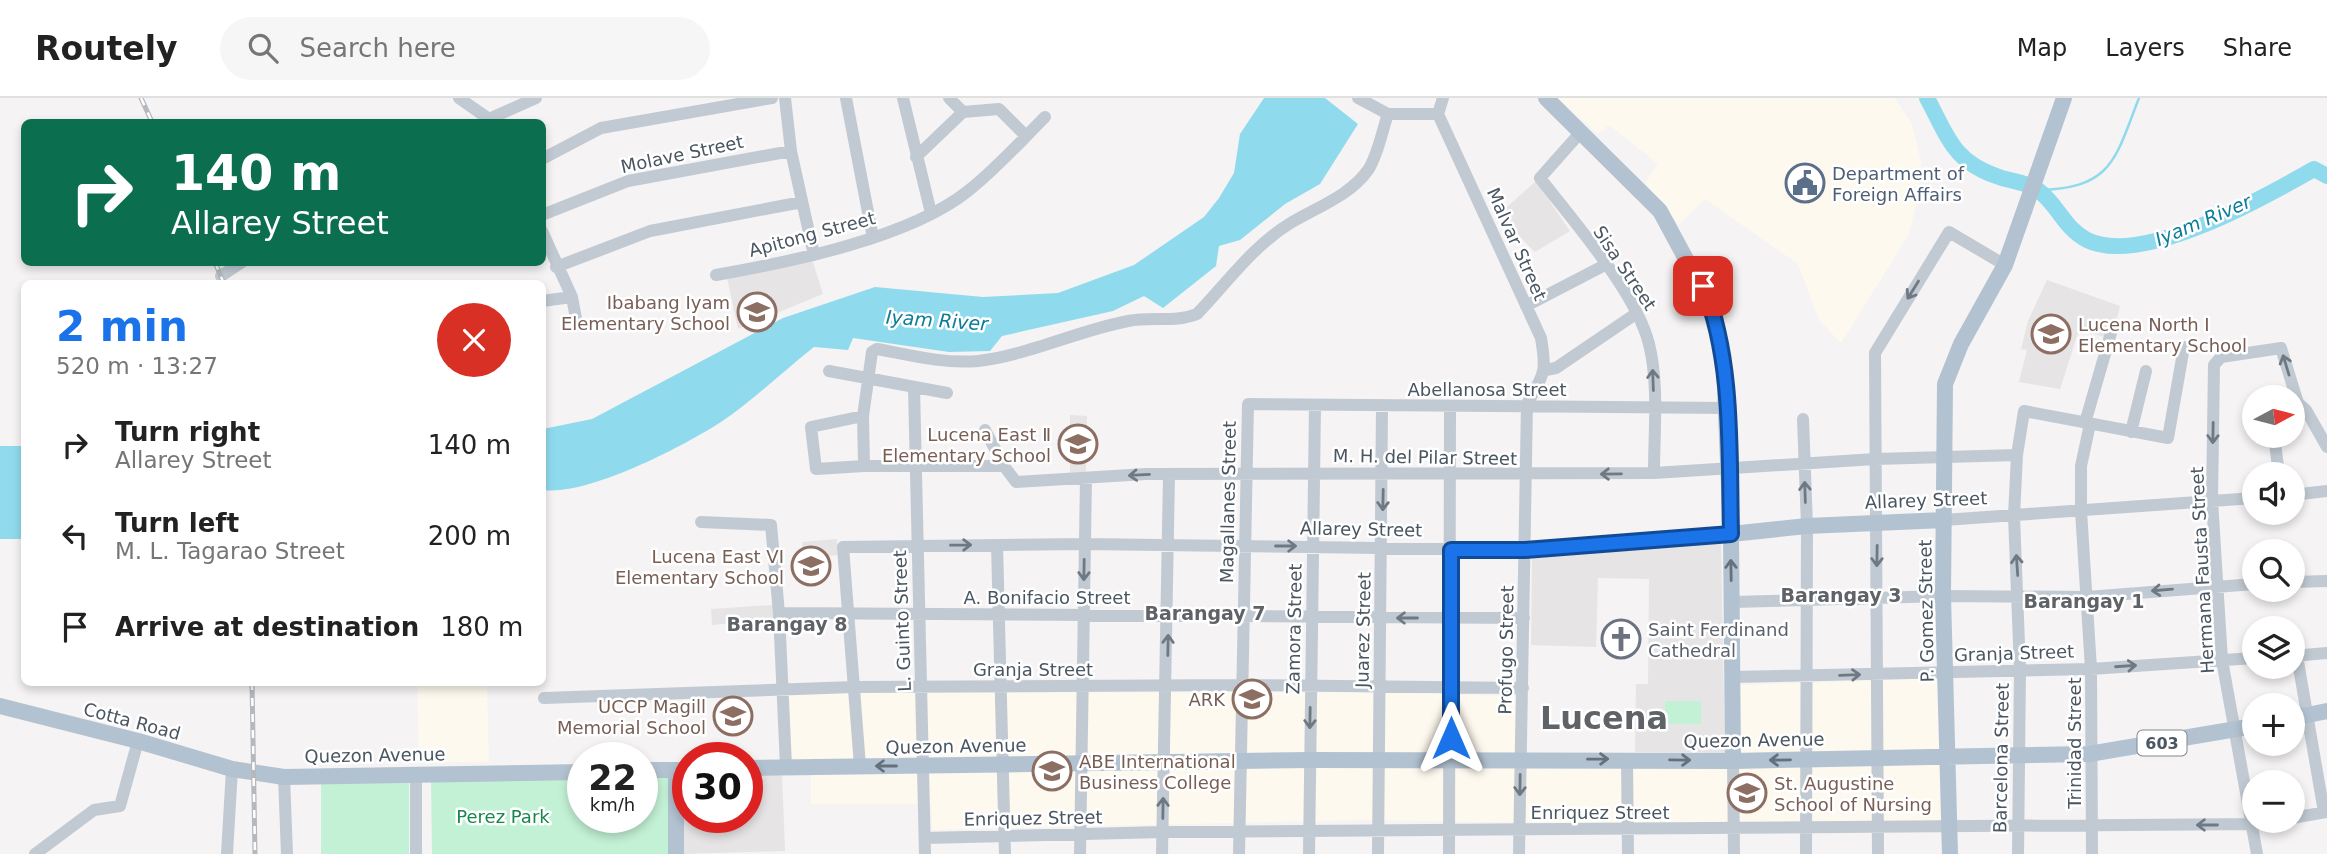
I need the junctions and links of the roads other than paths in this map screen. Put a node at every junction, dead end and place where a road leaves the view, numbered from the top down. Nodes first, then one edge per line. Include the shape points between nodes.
1 (459, 98) edge
2 (536, 98) edge
3 (772, 98) edge
4 (785, 98) edge
5 (846, 98) edge
6 (903, 98) edge
7 (949, 98) edge
8 (1358, 98) edge
9 (1443, 98) edge
10 (1546, 98) edge
11 (2064, 98) edge
12 (963, 111) junction
13 (1388, 114) junction
14 (1438, 114) junction
15 (1045, 117) dead end
16 (1580, 133) junction
17 (1026, 136) junction
18 (791, 151) junction
19 (546, 157) edge
20 (916, 157) junction
21 (802, 202) junction
22 (546, 213) edge
23 (931, 213) junction
24 (873, 238) junction
25 (546, 241) edge
26 (814, 255) junction
27 (1605, 265) junction
28 (2005, 265) junction
29 (236, 266) edge
30 (556, 267) junction
31 (716, 275) dead end
32 (221, 276) dead end
33 (572, 297) junction
34 (546, 300) edge
35 (1526, 306) junction
36 (1637, 313) junction
37 (577, 324) dead end
38 (2111, 333) dead end
39 (2184, 347) dead end
40 (1546, 370) junction
41 (829, 371) dead end
42 (2146, 371) dead end
43 (869, 379) junction
44 (914, 388) junction
45 (947, 393) dead end
46 (1248, 404) joint
47 (1527, 404) junction
48 (1315, 405) junction
49 (1382, 407) junction
50 (1450, 407) junction
51 (1653, 407) junction
52 (1726, 408) junction
53 (863, 416) junction
54 (1803, 419) dead end
55 (2088, 424) junction
56 (985, 430) dead end
57 (2131, 432) junction
58 (2327, 447) edge
59 (2017, 456) junction
60 (1943, 457) junction
61 (1875, 459) junction
62 (1805, 464) junction
63 (864, 466) junction
64 (914, 466) junction
65 (1004, 466) junction
66 (1728, 468) junction
67 (1247, 473) junction
68 (1315, 473) junction
69 (1654, 473) junction
70 (1169, 475) junction
71 (1383, 475) junction
72 (1450, 475) junction
73 (1526, 475) junction
74 (1086, 478) junction
75 (2327, 491) edge
76 (2305, 494) edge
77 (2242, 499) edge
78 (2212, 500) junction
79 (2081, 511) junction
80 (2014, 516) junction
81 (1944, 520) junction
82 (1878, 521) junction
83 (701, 522) dead end
84 (1807, 526) junction
85 (1731, 534) junction
86 (1085, 544) junction
87 (997, 545) junction
88 (918, 546) junction
89 (1314, 546) junction
90 (1170, 547) junction
91 (1244, 547) junction
92 (1381, 549) junction
93 (1451, 550) junction
94 (1525, 550) junction
95 (2327, 581) edge
96 (2305, 582) edge
97 (2242, 584) edge
98 (2217, 585) junction
99 (1943, 596) junction
100 (2087, 597) junction
101 (1876, 598) junction
102 (1807, 599) junction
103 (2019, 599) junction
104 (1732, 602) junction
105 (779, 613) junction
106 (999, 613) junction
107 (848, 614) junction
108 (1083, 614) junction
109 (1168, 615) junction
110 (920, 616) junction
111 (1243, 616) junction
112 (1311, 617) junction
113 (1380, 618) junction
114 (1450, 618) junction
115 (1524, 618) junction
116 (2327, 653) edge
117 (2305, 655) edge
118 (2242, 659) edge
119 (2222, 660) junction
120 (2091, 668) junction
121 (2020, 670) junction
122 (1946, 673) junction
123 (1877, 674) junction
124 (1806, 676) junction
125 (1733, 677) junction
126 (1242, 685) junction
127 (854, 687) junction
128 (922, 687) junction
129 (1001, 687) junction
130 (1082, 687) junction
131 (1167, 687) junction
132 (1311, 687) junction
133 (1379, 688) junction
134 (1523, 688) junction
135 (781, 689) junction
136 (1450, 689) junction
137 (544, 698) dead end
138 (0, 706) edge
139 (2327, 711) edge
140 (2305, 716) edge
141 (2242, 728) edge
142 (2234, 730) junction
143 (2305, 738) edge
144 (138, 741) junction
145 (2089, 754) junction
146 (2019, 755) junction
147 (1877, 756) junction
148 (1946, 757) junction
149 (1627, 759) junction
150 (1309, 760) junction
151 (1379, 760) junction
152 (1520, 760) junction
153 (1807, 760) junction
154 (1240, 761) junction
155 (1733, 761) junction
156 (1164, 762) junction
157 (1451, 762) junction
158 (1081, 763) junction
159 (1004, 765) junction
160 (786, 766) junction
161 (860, 766) junction
162 (923, 766) junction
163 (763, 767) edge
164 (232, 769) junction
165 (2243, 770) edge
166 (567, 772) edge
167 (253, 773) joint
168 (416, 773) junction
169 (284, 777) junction
170 (2326, 812) edge
171 (2305, 816) edge
172 (2242, 824) edge
173 (2092, 825) junction
174 (2018, 826) junction
175 (1878, 827) junction
176 (1949, 827) junction
177 (1519, 829) junction
178 (1734, 829) junction
179 (1807, 829) junction
180 (1629, 830) junction
181 (1310, 831) junction
182 (1378, 831) junction
183 (1450, 831) junction
184 (1163, 832) junction
185 (1240, 832) junction
186 (678, 833) edge
187 (2255, 833) edge
188 (1080, 834) junction
189 (1006, 837) junction
190 (925, 838) junction
191 (50, 849) edge
192 (35, 854) edge
193 (227, 854) edge
194 (287, 854) edge
195 (416, 854) edge
196 (676, 854) edge
197 (925, 854) edge
198 (1005, 854) edge
199 (1080, 854) edge
200 (1162, 854) edge
201 (1239, 854) edge
202 (1310, 854) edge
203 (1378, 854) edge
204 (1449, 854) edge
205 (1519, 854) edge
206 (1628, 854) edge
207 (1734, 854) edge
208 (1806, 854) edge
209 (1878, 854) edge
210 (1950, 854) edge
211 (2018, 854) edge
212 (2092, 854) edge
213 (2257, 854) edge

1 - 2 street via 489,119
3 - 19 street via 601,128
4 - 18 street
5 - 24 street
6 - 20 street
7 - 12 street
8 - 13 street
9 - 14 street
10 - 16 main road
11 - 28 main road, P. Gomez Street
12 - 17 street via 999,109
12 - 20 street
13 - 14 street
13 - 43 street via 1368,170 1259,248 1197,314 1184,319 1130,320 1001,358 976,361 877,349 872,352
14 - 35 street, Malvar Street
15 - 17 street, Apitong Street
16 - 27 street, Sisa Street via 1540,178
16 - 52 main road via 1660,211 1698,277 1717,326
17 - 23 street, Apitong Street via 966,193
18 - 21 street
18 - 22 street, Molave Street via 628,180
20 - 23 street
21 - 26 street
21 - 30 street via 650,231
23 - 24 street, Apitong Street
24 - 26 street, Apitong Street
25 - 30 street
26 - 31 street, Apitong Street
27 - 35 street
27 - 36 street, Sisa Street
28 - 60 main road, P. Gomez Street via 1948,375
28 -> 61 street via 1949,232 1875,352
29 - 32 street
30 - 33 street
33 - 34 street
33 - 37 street
35 - 40 street, Malvar Street via 1541,338
36 - 40 street via 1556,368
51 -> 36 street, Sisa Street via 1650,346
38 - 55 street, Trinidad Street
39 - 57 street via 2168,438
40 - 47 street
41 - 43 street
42 - 57 street
43 - 44 street
43 - 53 street
44 - 45 street
44 - 64 street, L. Guinto Street
46 - 48 street, Abellanosa Street
46 - 67 street, Magallanes Street
47 - 50 street, Abellanosa Street
47 - 51 street, Abellanosa Street
47 - 73 street, Profugo Street
48 - 49 street, Abellanosa Street
48 - 68 street, Zamora Street
49 - 50 street, Abellanosa Street
49 - 71 street, Juarez Street
50 - 72 street
51 - 52 street, Abellanosa Street
51 - 69 street, Sisa Street
52 - 66 main road
53 - 63 street
53 - 63 street, M. H. del Pilar Street via 811,428 816,469
54 - 62 street
55 - 57 street
55 - 59 street, Barcelona Street via 2024,411
55 - 79 street, Trinidad Street via 2081,466
56 - 65 street
58 -> 78 street, Hermana Fausta Street via 2298,403 2281,348 2221,357 2214,365
59 - 60 street, M. H. del Pilar Street
59 - 80 street, Barcelona Street
60 - 61 street, M. H. del Pilar Street
60 - 81 main road, P. Gomez Street
61 - 62 street, M. H. del Pilar Street
61 - 82 street
62 - 66 street, M. H. del Pilar Street
84 -> 62 street
63 - 64 street, M. H. del Pilar Street
64 - 65 street, M. H. del Pilar Street
64 - 88 street, L. Guinto Street
65 - 74 street, M. H. del Pilar Street via 1016,482
66 - 69 street, M. H. del Pilar Street
66 - 85 main road
67 - 68 street, M. H. del Pilar Street
67 - 70 street, M. H. del Pilar Street
67 - 91 street, Magallanes Street
68 - 71 street, M. H. del Pilar Street
68 - 89 street, Zamora Street
69 -> 73 street, M. H. del Pilar Street
70 -> 74 street, M. H. del Pilar Street
70 - 90 street
71 - 72 street, M. H. del Pilar Street
71 -> 92 street, Juarez Street
72 - 73 street, M. H. del Pilar Street
72 - 93 street
73 - 94 street, Profugo Street
74 - 86 street
75 - 76 street
77 - 78 street, Allarey Street
78 - 79 street, Allarey Street
78 - 98 street, Hermana Fausta Street
79 - 80 street, Allarey Street
79 - 100 street, Trinidad Street
80 - 81 street, Allarey Street
103 -> 80 street, Barcelona Street
81 - 82 main road, Allarey Street
81 - 99 main road, P. Gomez Street
82 - 84 main road, Allarey Street
82 -> 101 street
83 - 105 street via 771,525
84 - 85 main road, Allarey Street
84 - 102 street
85 - 94 street, Allarey Street
104 -> 85 main road
86 - 87 street, Allarey Street
86 - 90 street, Allarey Street
86 -> 108 street
88 -> 87 street, Allarey Street
87 - 106 street
88 - 107 street, Allarey Street via 844,547
88 - 110 street, L. Guinto Street
91 -> 89 street, Allarey Street
89 - 92 street, Allarey Street
89 - 112 street, Zamora Street
90 - 91 street, Allarey Street
90 - 109 street
91 - 111 street, Magallanes Street
92 - 93 street, Allarey Street
92 - 113 street, Juarez Street
93 - 94 street, Allarey Street
93 - 114 street
94 - 115 street, Profugo Street
95 - 96 street
97 - 98 street
98 -> 100 street
98 - 119 street, Hermana Fausta Street
99 - 101 street
99 - 103 street
99 - 122 main road, P. Gomez Street
100 - 103 street
100 - 120 street, Trinidad Street
101 - 102 street
101 - 123 street
102 - 104 street
102 - 124 street
103 - 121 street, Barcelona Street
104 - 125 main road
105 - 107 street, A. Bonifacio Street
105 - 135 street
106 - 108 street, A. Bonifacio Street
106 - 110 street, A. Bonifacio Street
106 - 129 street
107 - 110 street, A. Bonifacio Street
107 - 127 street
108 - 109 street, A. Bonifacio Street
108 - 130 street
109 - 111 street, A. Bonifacio Street
131 -> 109 street
110 - 128 street, L. Guinto Street
111 - 112 street, A. Bonifacio Street
111 - 126 street, Magallanes Street
112 - 113 street, A. Bonifacio Street
112 - 132 street, Zamora Street
114 -> 113 street, A. Bonifacio Street
113 - 133 street, Juarez Street
114 - 115 street, A. Bonifacio Street
114 - 136 street
115 - 134 street, Profugo Street
116 - 117 street
118 - 119 street, Granja Street
120 -> 119 street, Granja Street
119 - 142 street, Hermana Fausta Street
120 - 121 street, Granja Street
120 - 145 street, Trinidad Street
121 - 122 street, Granja Street
121 - 146 street, Barcelona Street
122 - 123 street, Granja Street
122 - 148 main road, P. Gomez Street
124 -> 123 street, Granja Street
123 - 147 street
124 - 125 street, Granja Street
124 - 153 street
125 - 155 main road
126 - 131 street, Granja Street
126 - 132 street, Granja Street
126 - 154 street, Magallanes Street
127 - 128 street, Granja Street
127 - 135 street, Granja Street
127 - 161 street
128 - 129 street, Granja Street
128 - 162 street, L. Guinto Street
129 - 130 street, Granja Street
129 - 159 street
130 - 131 street, Granja Street
130 - 158 street
131 - 156 street
132 - 133 street, Granja Street
132 -> 150 street, Zamora Street
133 - 136 street, Granja Street
133 - 151 street, Juarez Street
134 - 136 street, Granja Street
134 - 152 street, Profugo Street
135 - 137 street, Granja Street
135 - 160 street
136 - 157 street
138 - 144 main road, Cotta Road
139 - 140 main road
141 - 142 main road, Quezon Avenue / 603
142 - 145 main road, Quezon Avenue / 603
142 - 165 street, Hermana Fausta Street
143 - 170 street
144 - 164 main road, Cotta Road
144 - 191 street via 120,806 94,810
145 - 146 main road, Quezon Avenue / 603
145 - 173 street, Trinidad Street
146 - 148 main road, Quezon Avenue / 603
146 - 174 street, Barcelona Street
147 - 148 main road, Quezon Avenue
147 - 153 main road, Quezon Avenue
147 - 175 street
148 - 176 main road, P. Gomez Street
152 -> 149 main road, Quezon Avenue
149 -> 155 main road, Quezon Avenue
149 - 180 street
150 - 151 main road, Quezon Avenue
150 - 154 main road, Quezon Avenue
150 - 181 street, Zamora Street
151 - 157 main road, Quezon Avenue
151 - 182 street, Juarez Street
152 - 157 main road, Quezon Avenue
152 -> 177 street, Profugo Street
153 -> 155 main road, Quezon Avenue
153 - 179 street
154 - 156 main road, Quezon Avenue
154 - 185 street, Magallanes Street
155 - 178 street
156 - 158 main road, Quezon Avenue
184 -> 156 street
157 - 183 street
158 - 159 main road, Quezon Avenue
158 - 188 street
159 - 162 main road, Quezon Avenue
159 - 189 street
160 - 161 main road, Quezon Avenue
160 - 163 main road, Quezon Avenue
162 -> 161 main road, Quezon Avenue
162 - 190 street, L. Guinto Street
164 - 167 main road, Cotta Road
164 - 193 street
166 - 168 main road, Quezon Avenue
167 - 169 main road, Quezon Avenue
168 - 169 main road, Quezon Avenue
168 - 195 street
169 - 194 street
170 - 171 street
172 -> 173 street, Enriquez Street
173 - 174 street, Enriquez Street
173 - 212 street, Trinidad Street
174 - 176 street, Enriquez Street
174 - 211 street, Barcelona Street
175 - 176 street, Enriquez Street
175 - 179 street, Enriquez Street
175 - 209 street
176 - 210 main road, P. Gomez Street
177 - 180 street, Enriquez Street
177 - 183 street, Enriquez Street
177 - 205 street, Profugo Street
178 - 179 street, Enriquez Street
178 - 180 street, Enriquez Street
178 - 207 street
179 - 208 street
180 - 206 street
181 - 182 street, Enriquez Street
181 - 185 street, Enriquez Street
181 - 202 street, Zamora Street
182 - 183 street, Enriquez Street
182 - 203 street, Juarez Street
183 - 204 street
184 - 185 street, Enriquez Street
184 - 188 street, Enriquez Street
184 - 200 street
185 - 201 street, Magallanes Street
186 - 196 main road
187 - 213 street, Hermana Fausta Street
188 - 189 street, Enriquez Street
188 - 199 street
189 - 190 street, Enriquez Street
189 - 198 street
190 - 197 street, L. Guinto Street
191 - 192 street

